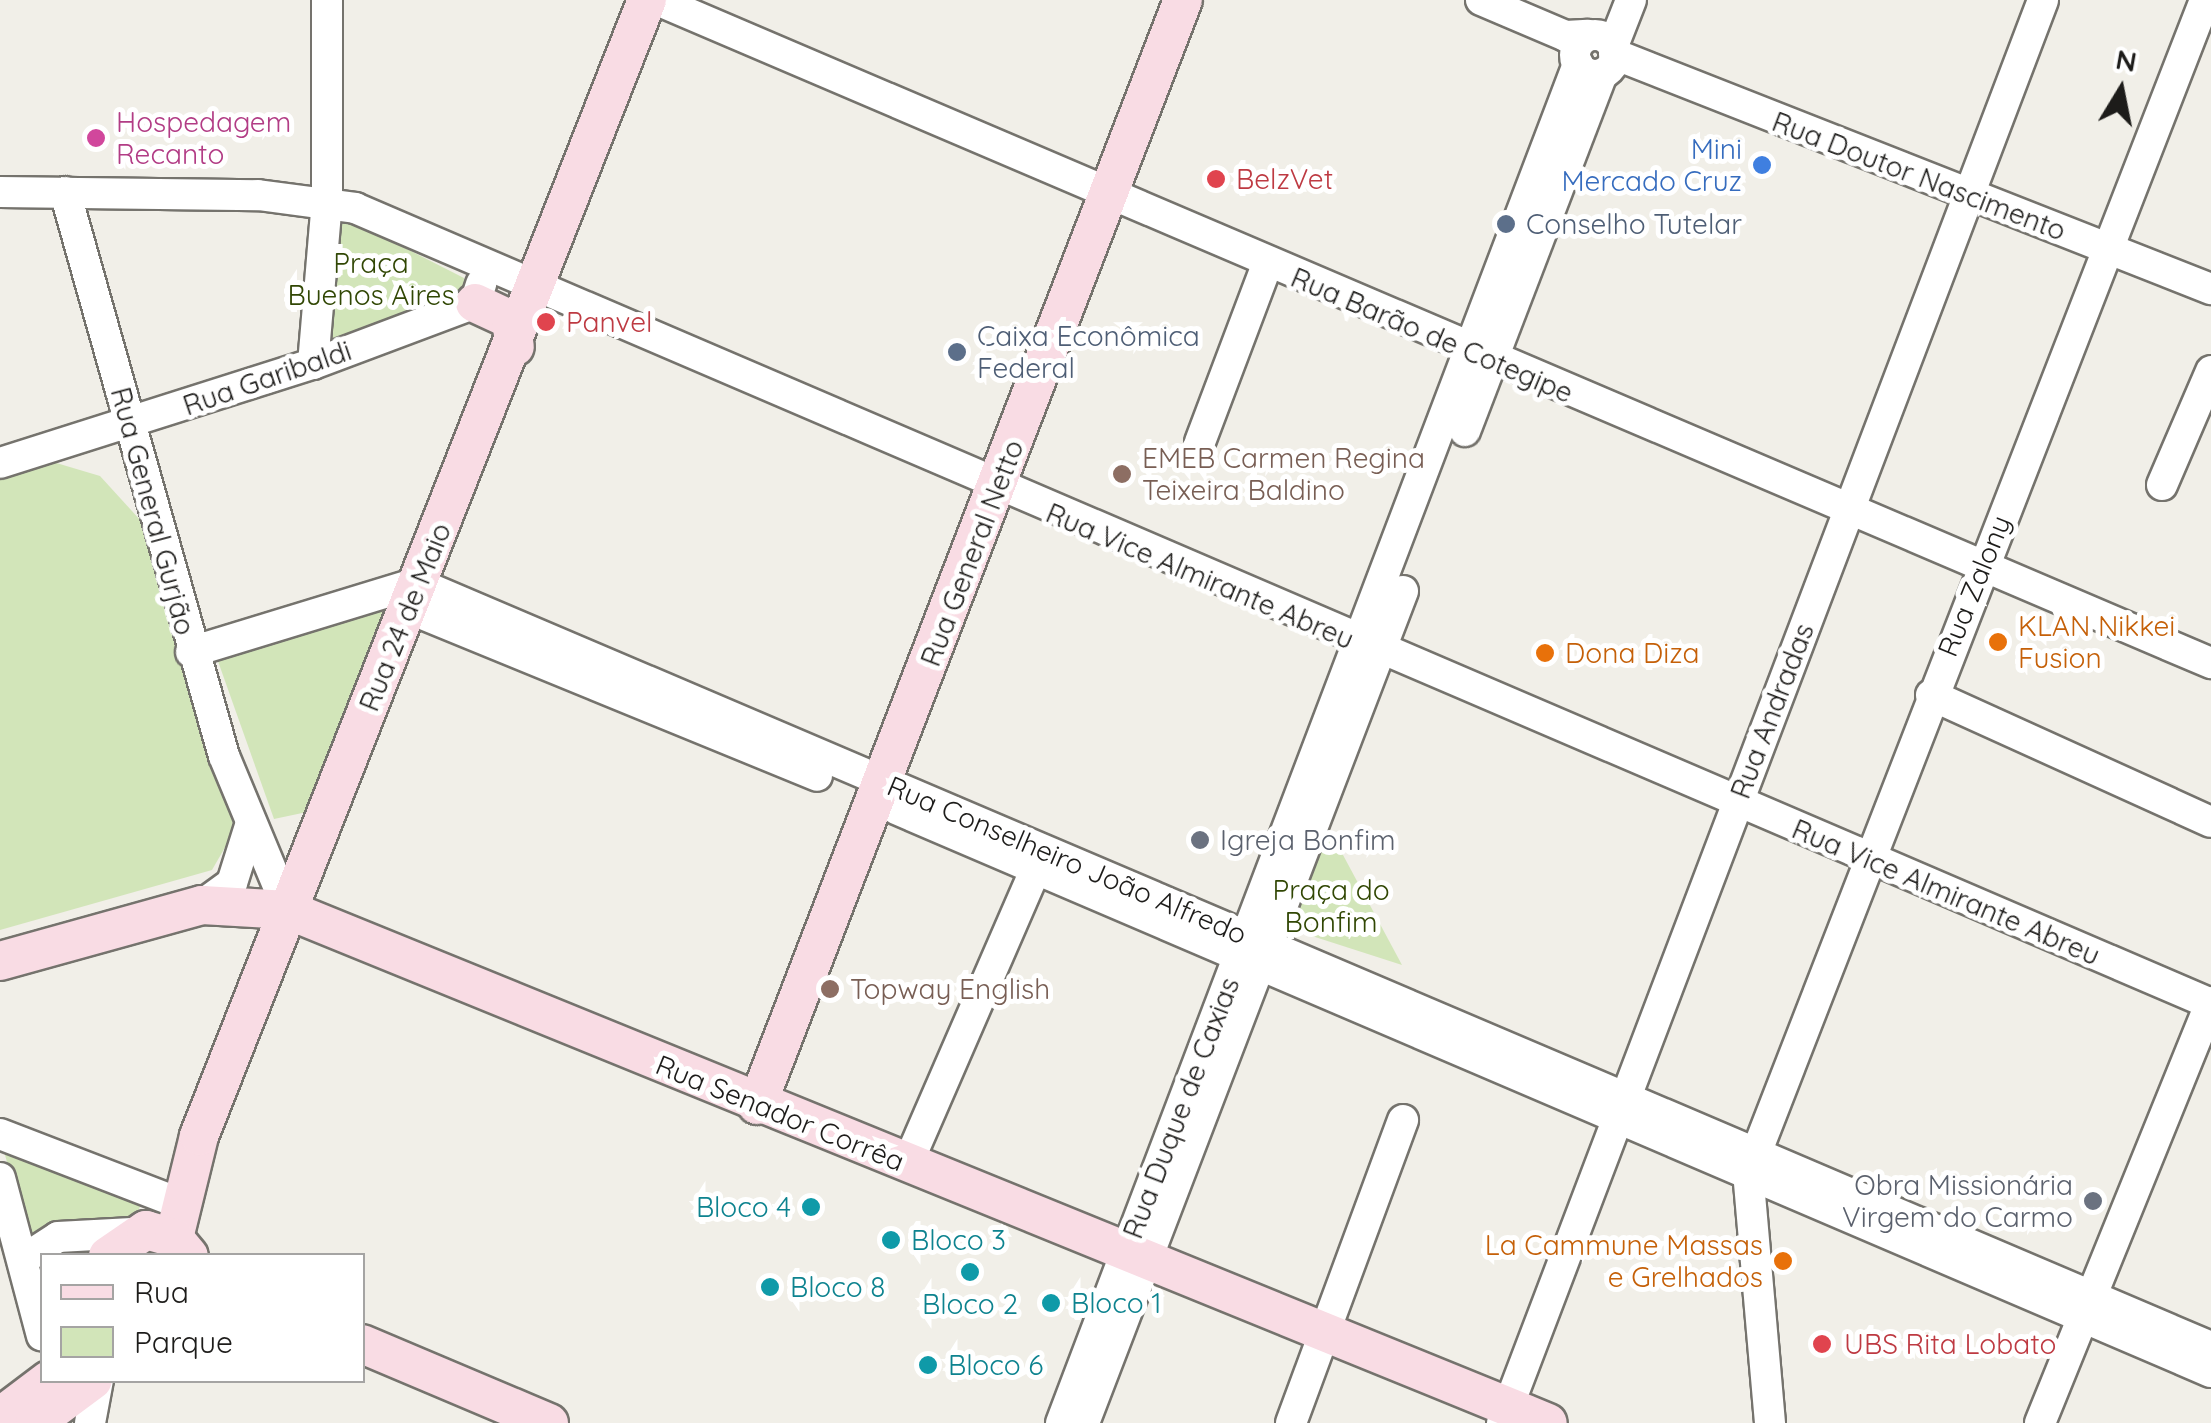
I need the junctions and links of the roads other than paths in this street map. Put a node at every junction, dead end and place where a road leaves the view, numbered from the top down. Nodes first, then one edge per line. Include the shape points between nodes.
1 (328, 0) edge
2 (648, 0) edge
3 (656, 0) edge
4 (1183, 0) edge
5 (1481, 0) edge
6 (1609, 0) edge
7 (1632, 0) edge
8 (2043, 0) edge
9 (2204, 0) edge
10 (1597, 54) junction
11 (0, 192) edge
12 (65, 192) junction
13 (1973, 193) junction
14 (1108, 194) junction
15 (327, 201) junction
16 (2108, 248) junction
17 (459, 256) junction
18 (1267, 265) junction
19 (2211, 290) edge
20 (538, 292) junction
21 (475, 303) junction
22 (514, 347) junction
23 (1483, 357) junction
24 (313, 364) junction
25 (2211, 371) edge
26 (129, 424) junction
27 (1200, 442) dead end
28 (0, 463) edge
29 (2162, 485) dead end
30 (998, 490) junction
31 (1847, 511) junction
32 (1982, 567) junction
33 (412, 596) junction
34 (1372, 649) junction
35 (192, 652) junction
36 (2211, 663) edge
37 (1931, 695) junction
38 (879, 791) junction
39 (1736, 805) junction
40 (2211, 822) edge
41 (250, 826) junction
42 (1867, 858) junction
43 (1039, 863) junction
44 (202, 905) junction
45 (288, 910) junction
46 (1255, 953) junction
47 (0, 961) edge
48 (2211, 1003) edge
49 (757, 1105) junction
50 (1621, 1108) junction
51 (1403, 1120) dead end
52 (0, 1134) edge
53 (1752, 1163) junction
54 (907, 1166) junction
55 (0, 1178) edge
56 (181, 1233) edge
57 (120, 1244) edge
58 (41, 1253) edge
59 (1136, 1258) junction
60 (33, 1260) edge
61 (2089, 1304) junction
62 (40, 1319) edge
63 (1324, 1334) junction
64 (365, 1345) edge
65 (2211, 1347) edge
66 (2211, 1372) edge
67 (92, 1383) edge
68 (61, 1410) edge
69 (1505, 1415) edge
70 (0, 1417) edge
71 (549, 1423) edge
72 (1060, 1423) edge
73 (1084, 1423) edge
74 (1292, 1423) edge
75 (1548, 1423) edge
76 (1770, 1423) edge
77 (2040, 1423) edge

1 - 15 street
2 - 20 main road, Rua 24 de Maio
3 - 14 street, Rua Barão de Cotegipe
4 - 14 main road, Rua General Netto
5 - 10 street, Rua Doutor Nascimento
6 - 10 street, Rua Duque de Caxias
7 - 10 street, Rua Duque de Caxias
8 - 13 street, Rua Andradas
9 - 16 street, Rua Zalony
10 - 13 street, Rua Doutor Nascimento
10 - 23 street, Rua Duque de Caxias
11 - 12 street, Rua Vice Almirante Abreu
12 - 15 street, Rua Vice Almirante Abreu
12 - 26 street, Rua General Gurjão
13 - 16 street, Rua Doutor Nascimento
13 - 31 street, Rua Andradas
14 - 18 street, Rua Barão de Cotegipe
14 - 30 main road, Rua General Netto
15 - 17 street, Rua Vice Almirante Abreu
15 - 24 street
16 - 19 street, Rua Doutor Nascimento
16 - 32 street, Rua Zalony
17 - 20 street, Rua Vice Almirante Abreu
17 - 21 street via 481,278
18 - 23 street, Rua Barão de Cotegipe
18 - 27 street
20 - 22 main road, Rua 24 de Maio
20 - 30 street, Rua Vice Almirante Abreu
21 - 22 main road via 512,320
21 - 24 street, Rua Garibaldi
22 - 33 main road, Rua 24 de Maio
23 - 31 street, Rua Barão de Cotegipe
23 - 34 street, Rua Duque de Caxias
24 - 26 street, Rua Garibaldi
25 - 29 street
26 - 28 street, Rua Garibaldi
26 - 35 street, Rua General Gurjão
30 - 34 street, Rua Vice Almirante Abreu
30 - 38 main road, Rua General Netto
31 - 32 street, Rua Barão de Cotegipe
31 - 39 street, Rua Andradas
32 - 36 street, Rua Barão de Cotegipe
32 - 37 street, Rua Zalony
33 - 35 street
33 - 38 street, Rua Conselheiro João Alfredo
33 - 45 main road, Rua 24 de Maio
34 - 39 street, Rua Vice Almirante Abreu
34 - 46 street, Rua Duque de Caxias
35 - 41 street, Rua General Gurjão
37 - 40 street
37 - 42 street, Rua Zalony
38 - 43 street, Rua Conselheiro João Alfredo
38 - 49 main road, Rua General Netto
39 - 42 street, Rua Vice Almirante Abreu
39 - 50 street, Rua Andradas
41 - 44 street via 232,883
41 - 45 street, Rua General Gurjão
42 - 48 street, Rua Vice Almirante Abreu
42 - 53 street, Rua Zalony
43 - 46 street, Rua Conselheiro João Alfredo
43 - 54 street
44 - 45 main road, Rua Senador Corrêa
44 - 47 main road, Rua Senador Corrêa
45 - 49 main road, Rua Senador Corrêa
45 - 56 main road, Rua 24 de Maio
46 - 50 street, Rua Conselheiro João Alfredo
46 - 59 street, Rua Duque de Caxias
48 - 61 street
49 - 54 main road, Rua Senador Corrêa
50 - 53 street, Rua Conselheiro João Alfredo
50 - 69 street, Rua Andradas
51 - 63 street
52 - 56 street
53 - 61 street, Rua Conselheiro João Alfredo
53 - 76 street
54 - 59 main road, Rua Senador Corrêa
55 - 60 street
56 - 57 main road
57 - 58 street via 58,1237
59 - 63 main road, Rua Senador Corrêa
59 - 72 street, Rua Duque de Caxias
59 - 73 street, Rua Duque de Caxias
60 - 62 street
61 - 65 street, Rua Conselheiro João Alfredo
61 - 66 street, Rua Conselheiro João Alfredo
61 - 77 street
63 - 69 main road, Rua Senador Corrêa
63 - 74 street
64 - 71 main road
67 - 68 main road
68 - 70 main road
69 - 75 main road, Rua Senador Corrêa

